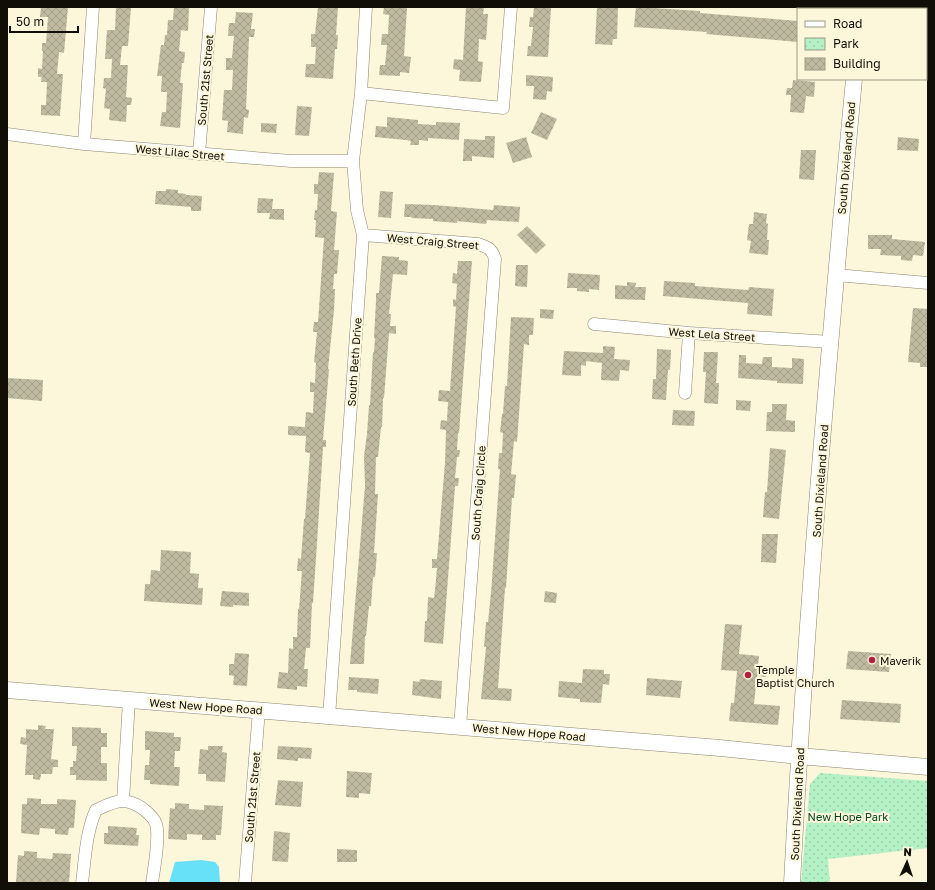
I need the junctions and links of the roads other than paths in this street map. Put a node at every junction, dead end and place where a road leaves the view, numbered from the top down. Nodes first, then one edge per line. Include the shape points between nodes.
1 (93, 7) edge
2 (211, 7) edge
3 (366, 7) edge
4 (511, 7) edge
5 (854, 80) edge
6 (361, 93) junction
7 (7, 134) edge
8 (84, 144) junction
9 (198, 154) junction
10 (353, 161) junction
11 (363, 235) junction
12 (495, 259) joint
13 (836, 275) junction
14 (928, 283) edge
15 (594, 324) dead end
16 (689, 333) junction
17 (831, 342) junction
18 (686, 393) dead end
19 (7, 690) edge
20 (129, 700) junction
21 (259, 710) junction
22 (329, 717) junction
23 (460, 727) junction
24 (799, 756) junction
25 (928, 767) edge
26 (123, 801) junction
27 (82, 883) edge
28 (152, 883) edge
29 (245, 883) edge
30 (792, 883) edge

1 - 8 street
2 - 9 street, South 21st Street
3 - 6 street, South Beth Drive
4 - 6 street via 503,108
5 - 13 main road, South Dixieland Road
6 - 10 street, South Beth Drive
7 - 8 street, West Lilac Street
8 - 9 street, West Lilac Street
9 - 10 street, West Lilac Street via 291,161
10 - 11 street, South Beth Drive via 357,210
11 - 12 street, West Craig Street via 478,244 493,251
11 - 22 street, South Beth Drive
12 - 23 street, South Craig Circle
13 - 14 street
13 - 17 main road, South Dixieland Road
15 - 16 street, West Lela Street
16 - 17 street, West Lela Street
16 - 18 street
17 - 24 main road, South Dixieland Road
19 - 20 main road, West New Hope Road
20 - 21 main road, West New Hope Road
20 - 26 street
21 - 22 main road, West New Hope Road
21 - 29 street, South 21st Street
22 - 23 main road, West New Hope Road
23 - 24 main road, West New Hope Road
24 - 25 main road, West New Hope Road
24 - 30 main road, South Dixieland Road
26 - 27 street via 96,810 89,832
26 - 28 street via 133,802 150,814 156,824 157,846

